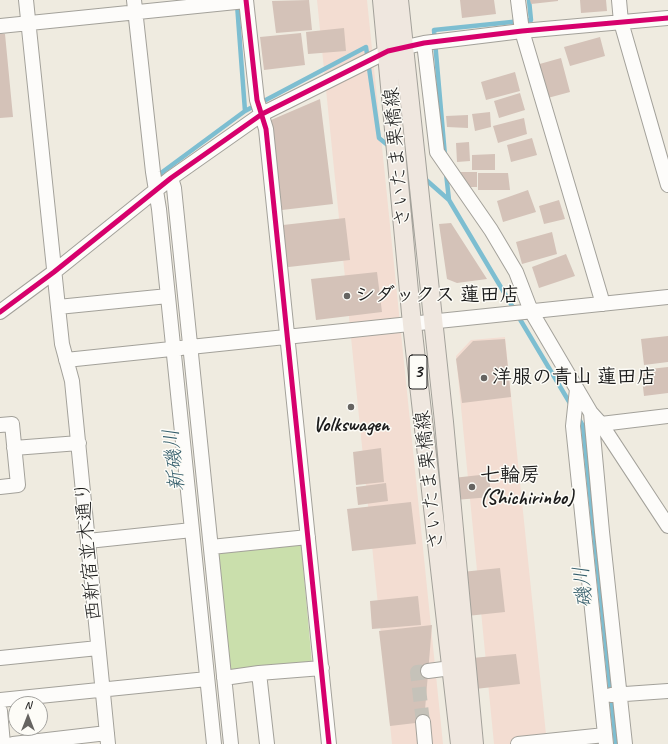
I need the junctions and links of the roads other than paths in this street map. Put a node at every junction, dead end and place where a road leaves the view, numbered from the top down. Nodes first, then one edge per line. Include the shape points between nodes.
1 (26, 0) edge
2 (246, 0) edge
3 (382, 0) edge
4 (399, 0) edge
5 (518, 0) edge
6 (619, 0) edge
7 (135, 6) edge
8 (668, 18) edge
9 (621, 22) junction
10 (28, 23) junction
11 (0, 26) edge
12 (522, 31) junction
13 (424, 43) junction
14 (396, 49) junction
15 (262, 114) junction
16 (171, 178) junction
17 (668, 185) edge
18 (156, 191) junction
19 (54, 272) junction
20 (168, 296) junction
21 (668, 297) edge
22 (603, 304) junction
23 (58, 307) junction
24 (531, 311) junction
25 (0, 312) edge
26 (434, 322) junction
27 (412, 324) junction
28 (287, 337) junction
29 (190, 347) junction
30 (173, 349) junction
31 (66, 360) junction
32 (577, 389) junction
33 (592, 413) junction
34 (668, 416) edge
35 (601, 424) junction
36 (0, 425) edge
37 (79, 443) junction
38 (14, 448) junction
39 (0, 487) edge
40 (667, 524) edge
41 (192, 530) junction
42 (308, 537) junction
43 (88, 542) junction
44 (211, 547) junction
45 (98, 648) junction
46 (0, 658) edge
47 (322, 668) junction
48 (451, 668) junction
49 (428, 671) tunnel mouth
50 (259, 672) junction
51 (224, 678) junction
52 (207, 680) junction
53 (104, 689) junction
54 (668, 691) edge
55 (601, 695) junction
56 (620, 695) junction
57 (0, 700) edge
58 (0, 711) edge
59 (423, 722) tunnel mouth
60 (107, 739) edge
61 (605, 739) edge
62 (3, 744) edge
63 (13, 744) edge
64 (214, 744) edge
65 (231, 744) edge
66 (267, 744) edge
67 (329, 744) edge
68 (425, 744) edge
69 (460, 744) edge
70 (474, 744) edge
71 (518, 744) edge
72 (625, 744) edge

1 - 10 street, 西新宿並木通り
2 - 7 street
2 - 15 street via 257,100
3 - 14 main road, さいたま栗橋線 / 3
4 - 14 main road, さいたま栗橋線 / 3
5 - 12 street
6 - 9 street
7 - 10 street
7 - 18 street
8 - 9 street
9 - 12 street
9 - 17 street
10 - 11 street
10 - 19 street, 西新宿並木通り
12 - 13 street
12 - 22 street
13 - 14 street
13 - 24 street via 437,152 513,266
14 - 15 street
14 - 26 main road, さいたま栗橋線 / 3
14 - 27 main road, さいたま栗橋線 / 3
15 - 16 street
15 - 28 street via 266,129
16 - 18 street
16 - 29 street
18 - 19 street
18 - 20 street
19 - 23 street, 西新宿並木通り
19 - 25 street
20 - 23 street
20 - 30 street
21 - 22 street
22 - 24 street
23 - 31 street, 西新宿並木通り
24 - 26 street
24 - 32 street
26 - 27 street
26 - 70 main road, さいたま栗橋線 / 3
27 - 28 street
27 - 48 main road, さいたま栗橋線 / 3
28 - 29 street
28 - 42 street
29 - 30 street
29 - 44 street
30 - 31 street
30 - 41 street
31 - 37 street, 西新宿並木通り via 72,381
32 - 33 street
32 - 55 street via 573,426
33 - 35 street
33 - 56 street
34 - 35 street
35 - 40 street
36 - 38 street via 12,424
37 - 38 street
37 - 43 street, 西新宿並木通り
38 - 39 street via 18,486
41 - 43 street
41 - 52 street
42 - 44 street
42 - 47 street
43 - 45 street, 西新宿並木通り
44 - 51 street
45 - 46 street
45 - 53 street, 西新宿並木通り
47 - 50 street
47 - 67 street
48 - 49 street
48 - 69 main road, さいたま栗橋線 / 3
50 - 51 street
50 - 66 street
51 - 65 street
52 - 53 street
52 - 64 street
53 - 57 street
53 - 60 street, 西新宿並木通り
54 - 56 street
55 - 56 street
55 - 61 street
56 - 72 street
58 - 62 street
59 - 68 street
60 - 63 street
61 - 71 street

